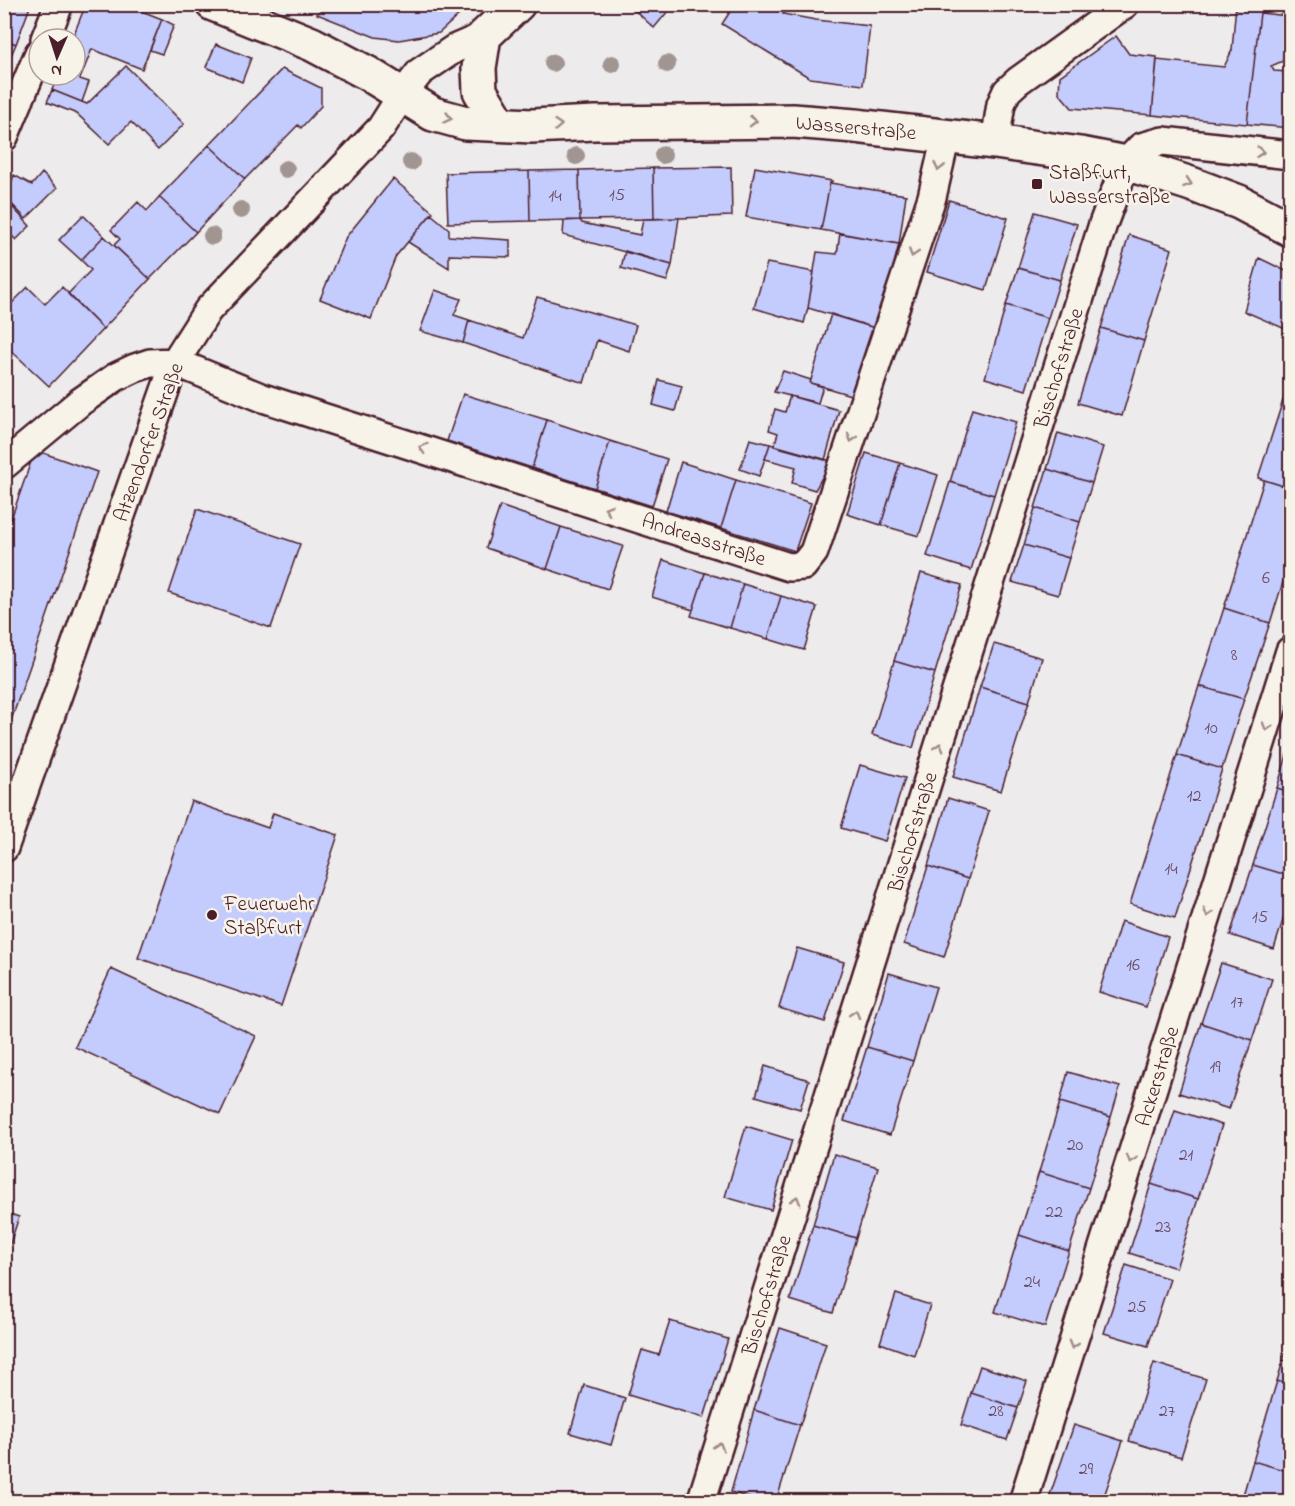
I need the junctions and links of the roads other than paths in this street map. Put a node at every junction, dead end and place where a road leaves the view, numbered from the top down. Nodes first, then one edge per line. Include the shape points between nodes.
1 (59, 4) edge
2 (213, 4) edge
3 (518, 4) edge
4 (1125, 4) edge
5 (50, 27) edge
6 (484, 36) junction
7 (27, 82) edge
8 (402, 95) junction
9 (500, 124) junction
10 (946, 136) junction
11 (4, 137) edge
12 (995, 142) junction
13 (1290, 155) edge
14 (1126, 164) junction
15 (1290, 230) edge
16 (175, 362) junction
17 (4, 465) edge
18 (1290, 651) edge
19 (4, 848) edge
20 (701, 1502) edge
21 (1023, 1502) edge

1 - 5 street
2 - 8 main road, Wasserstraße via 312,44
3 - 6 main road
4 - 12 street via 1007,91
6 - 8 street, Atzendorfer Straße via 454,49 420,72
6 - 9 main road via 480,92
7 - 11 street
8 -> 9 main road, Wasserstraße via 433,114 466,123
8 - 16 street, Atzendorfer Straße via 381,128 208,310
9 -> 10 main road, Wasserstraße via 793,121
10 - 12 main road, Wasserstraße
10 -> 16 street, Andreasstraße via 932,197 818,541 803,566 789,567 263,398
12 - 14 main road, Wasserstraße
14 -> 13 street via 1141,147 1163,141
14 -> 15 main road, Wasserstraße via 1239,202
20 -> 14 street, Bischofstraße via 1103,224
16 - 17 street via 150,363 116,377
16 - 19 street, Atzendorfer Straße
18 -> 21 street, Ackerstraße

